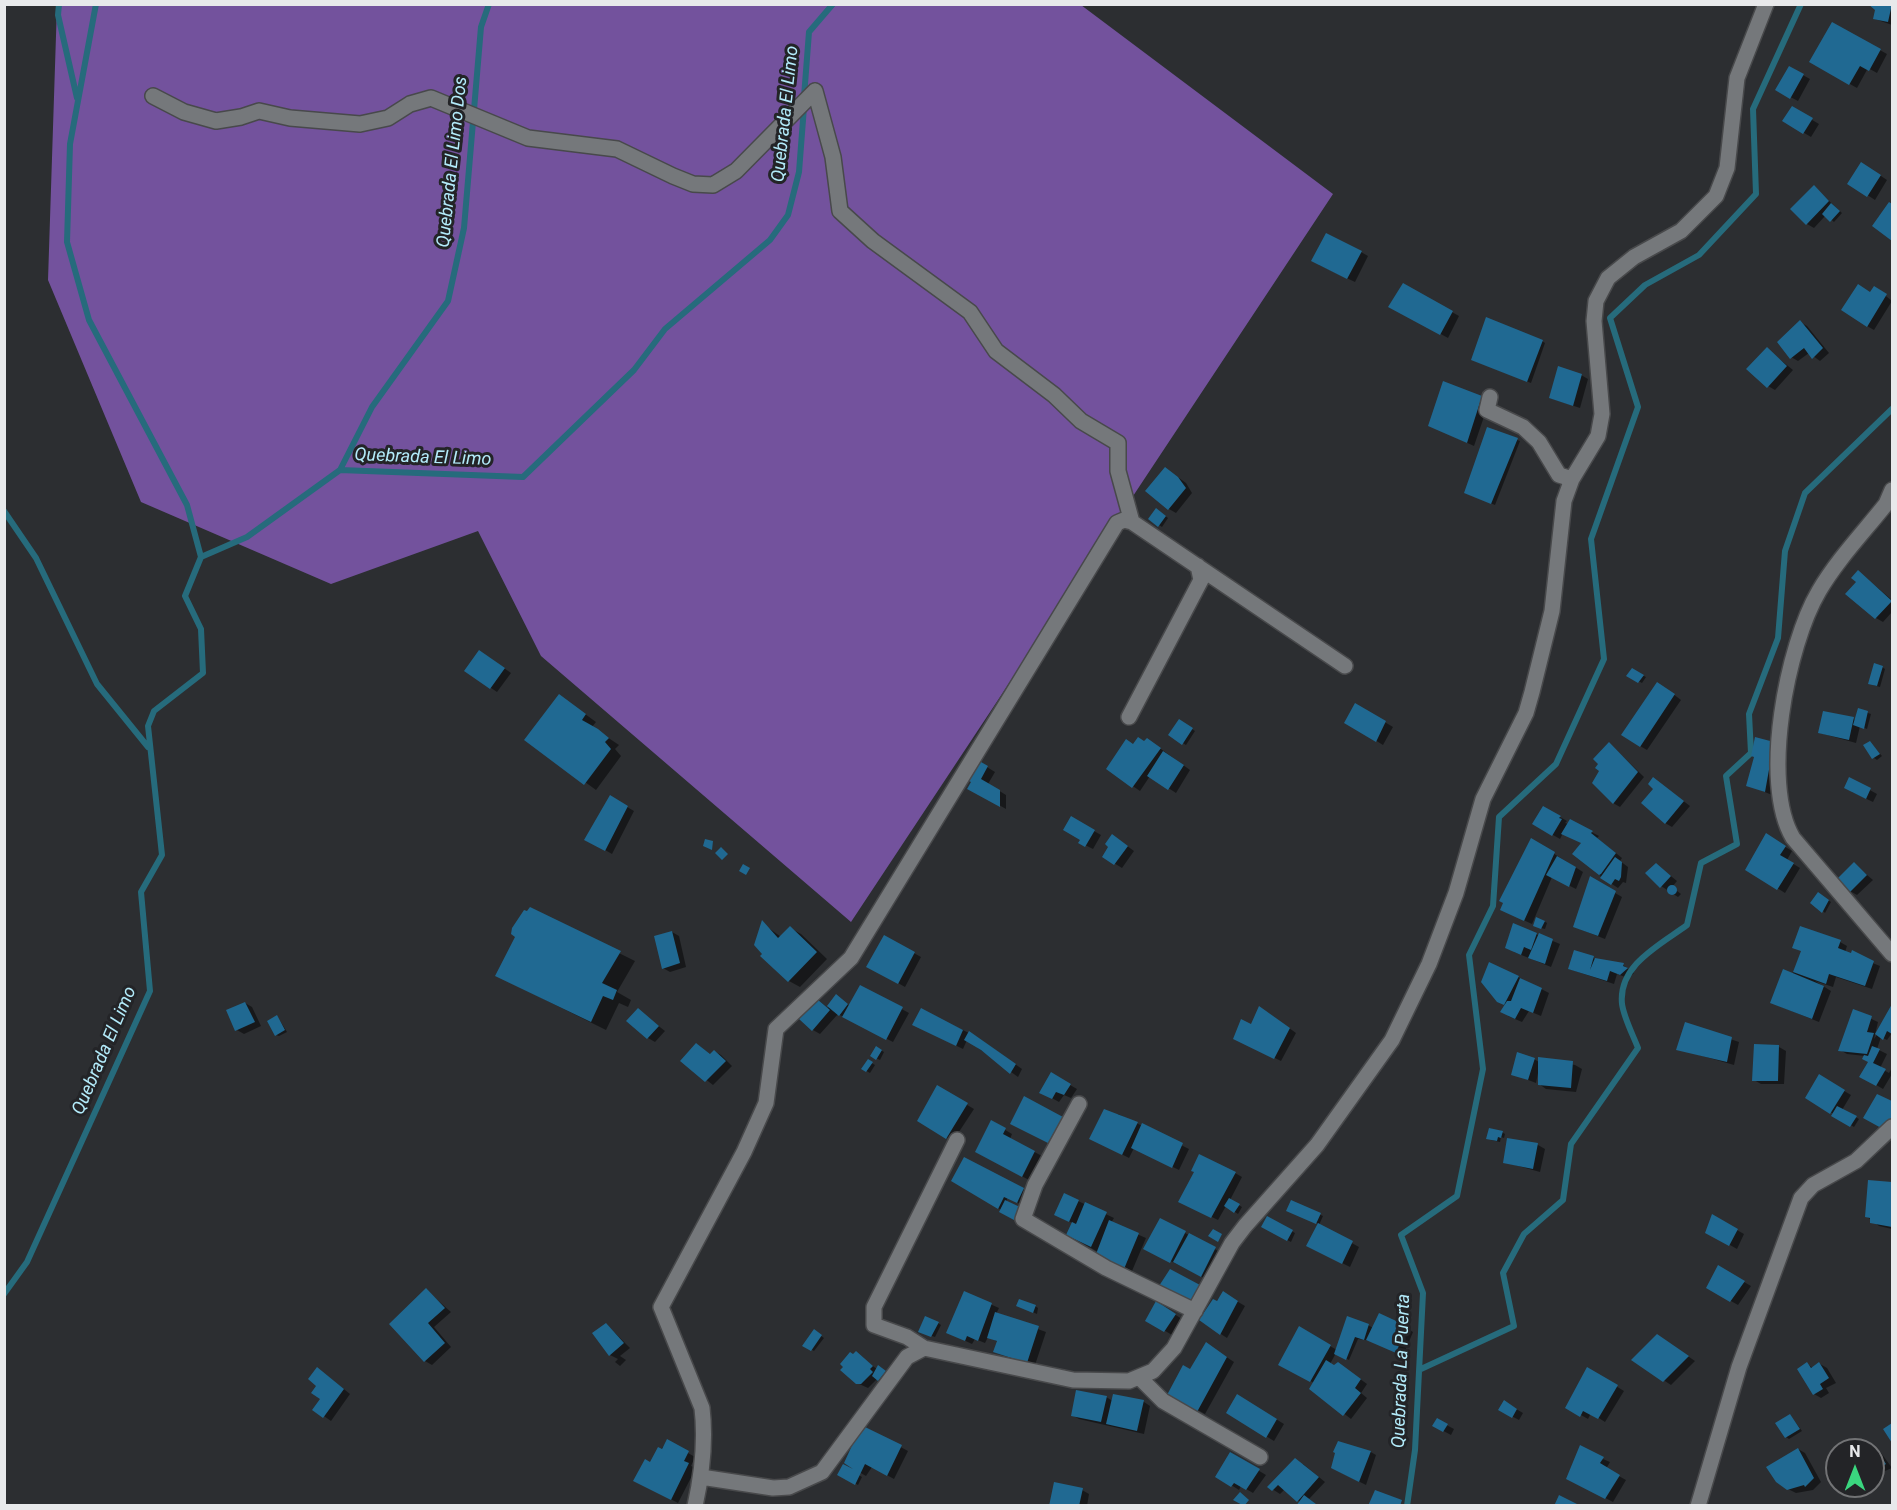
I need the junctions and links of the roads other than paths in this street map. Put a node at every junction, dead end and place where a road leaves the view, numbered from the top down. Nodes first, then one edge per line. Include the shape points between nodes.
1 (1766, 4) edge
2 (153, 96) dead end
3 (1490, 397) dead end
4 (1572, 479) junction
5 (1893, 490) edge
6 (1132, 522) junction
7 (1198, 566) junction
8 (1345, 666) dead end
9 (1130, 717) dead end
10 (1893, 954) edge
11 (1079, 1104) dead end
12 (1893, 1127) edge
13 (957, 1140) dead end
14 (1195, 1311) junction
15 (924, 1348) junction
16 (1140, 1378) junction
17 (1260, 1457) dead end
18 (701, 1477) junction
19 (694, 1506) edge
20 (1698, 1506) edge

1 - 4 street via 1737,78 1727,168 1716,196 1681,231 1634,257 1602,285 1594,321 1602,414 1598,436
2 - 6 street via 184,112 216,121 259,111 360,124 388,118 410,104 432,98 528,138 616,149 693,184 713,186 736,171 815,90 833,157 840,211 873,241 970,312 996,351 1081,421 1118,443 1118,471
3 - 4 street via 1487,410 1523,427 1539,442 1559,475
4 - 14 street via 1561,514 1552,611 1526,713 1483,799 1456,893 1429,964 1380,1059 1317,1145 1245,1226
5 - 10 street via 1819,590 1806,615 1790,667 1779,742 1778,781 1784,820 1793,838
6 - 7 street
6 - 18 street via 1117,523 851,958 776,1029 766,1103 661,1307 702,1408
7 - 8 street
7 - 9 street via 1201,580
11 - 14 street via 1035,1185 1023,1219 1106,1268
12 - 20 street via 1856,1161 1813,1185 1801,1198 1739,1367
13 - 15 street via 874,1307 874,1326 907,1337
14 - 16 street via 1164,1362
15 - 16 street via 1072,1380 1112,1382
15 - 18 street via 907,1357 822,1472 789,1487 773,1488
16 - 17 street via 1153,1394
18 - 19 street

